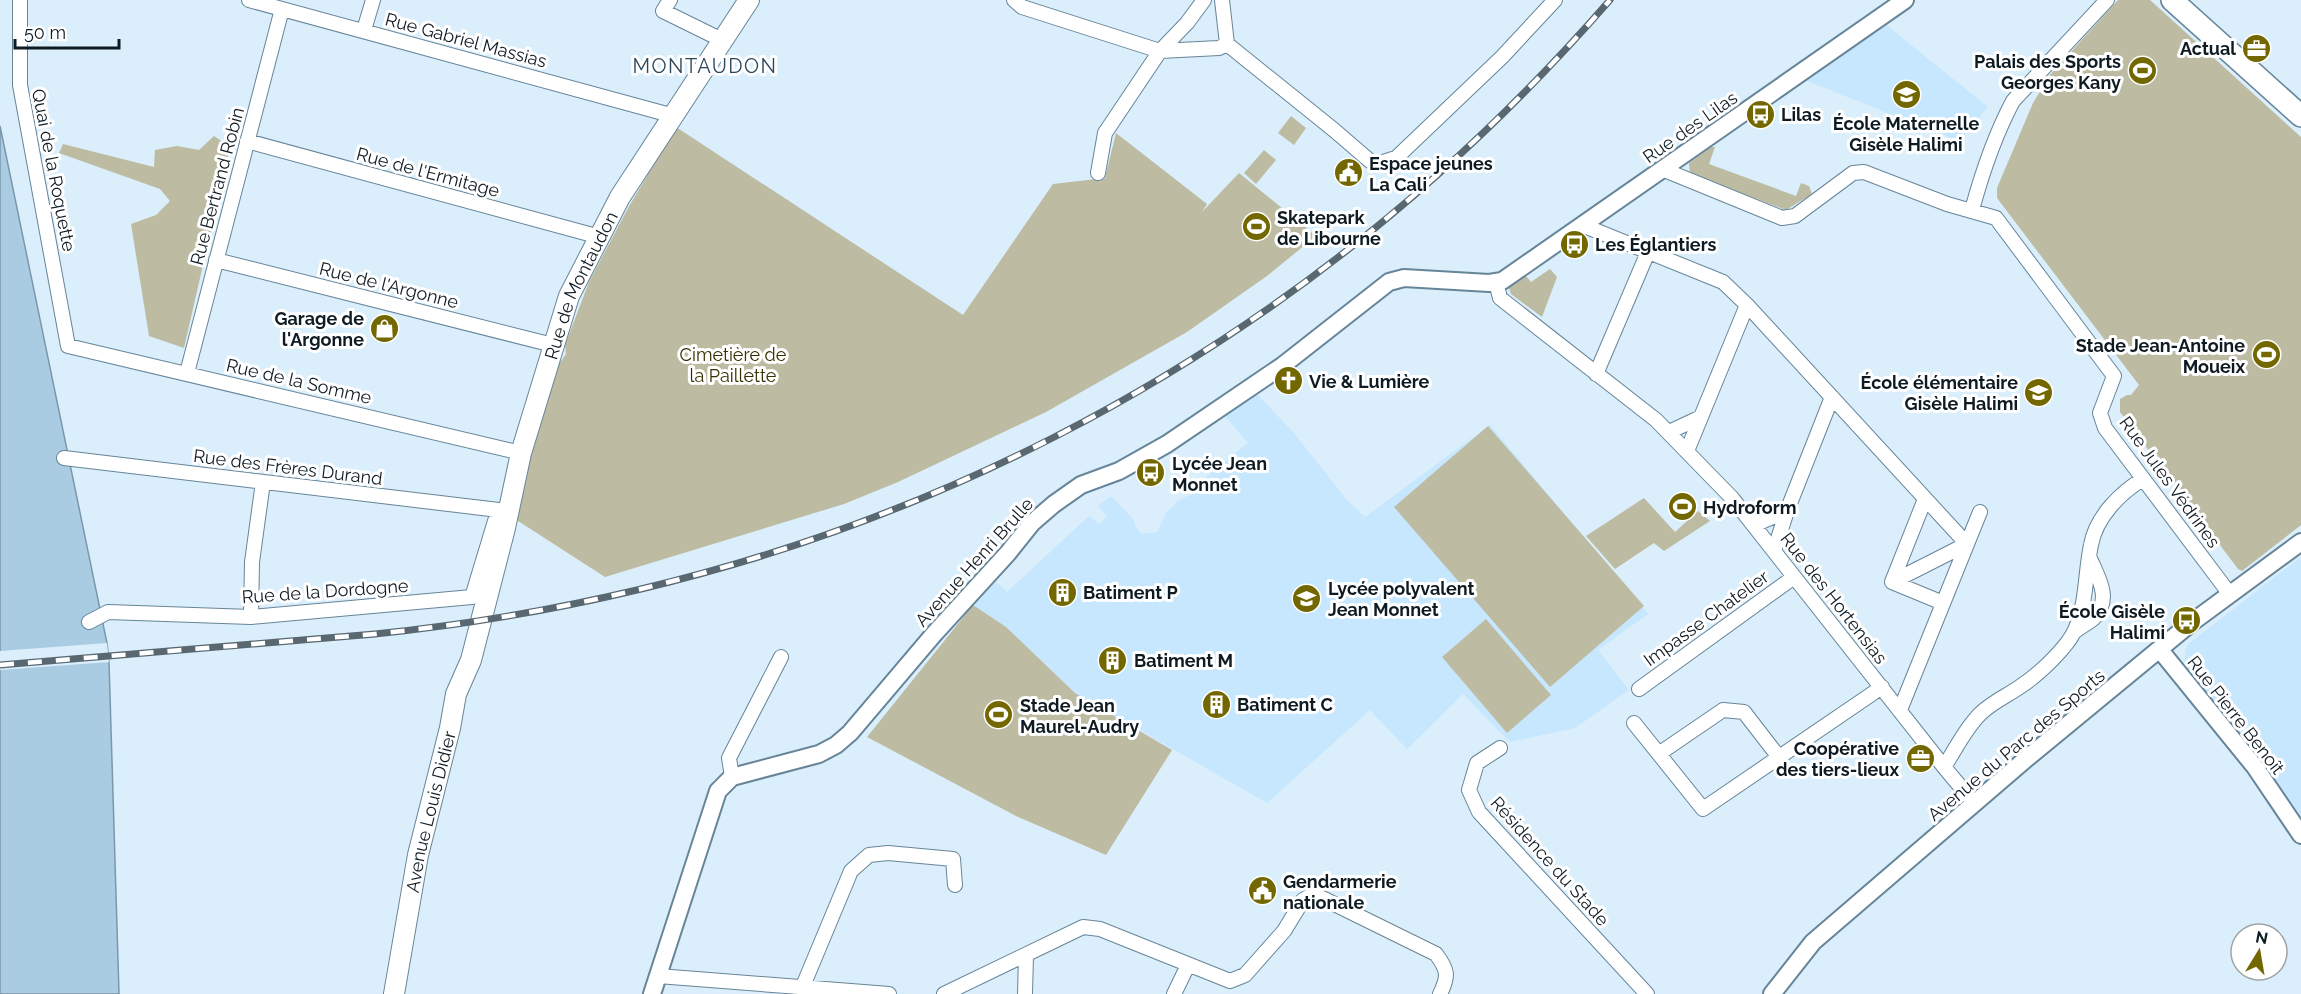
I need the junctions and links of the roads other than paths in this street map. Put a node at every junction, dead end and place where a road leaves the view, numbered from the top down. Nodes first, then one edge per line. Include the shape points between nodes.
1 (20, 0) edge
2 (249, 0) edge
3 (373, 0) edge
4 (670, 0) edge
5 (748, 0) edge
6 (1014, 0) edge
7 (1204, 0) edge
8 (1222, 0) edge
9 (1555, 0) edge
10 (1905, 0) edge
11 (2107, 0) edge
12 (2175, 1) edge
13 (282, 9) junction
14 (364, 30) junction
15 (722, 40) junction
16 (1227, 44) junction
17 (1160, 51) junction
18 (674, 116) junction
19 (2301, 116) edge
20 (248, 141) junction
21 (1662, 170) junction
22 (1098, 173) dead end
23 (1972, 210) junction
24 (1582, 225) junction
25 (600, 237) junction
26 (1648, 252) junction
27 (216, 260) junction
28 (1496, 282) junction
29 (1747, 305) junction
30 (553, 345) junction
31 (68, 346) joint
32 (187, 373) junction
33 (1596, 374) junction
34 (1832, 397) junction
35 (1701, 417) junction
36 (1669, 432) junction
37 (1687, 451) junction
38 (521, 453) junction
39 (64, 458) dead end
40 (2143, 479) junction
41 (263, 482) junction
42 (1926, 499) junction
43 (507, 511) junction
44 (1787, 511) junction
45 (1980, 512) dead end
46 (1754, 525) junction
47 (2301, 542) edge
48 (1967, 544) junction
49 (1774, 551) junction
50 (2089, 556) junction
51 (1794, 577) junction
52 (1892, 582) junction
53 (2229, 593) junction
54 (478, 600) junction
55 (1943, 603) junction
56 (251, 617) junction
57 (89, 622) dead end
58 (2074, 632) junction
59 (2160, 650) junction
60 (781, 657) dead end
61 (1882, 687) junction
62 (1639, 689) dead end
63 (1900, 710) junction
64 (1634, 723) dead end
65 (1500, 748) dead end
66 (1660, 753) junction
67 (1778, 756) junction
68 (1944, 767) junction
69 (732, 777) junction
70 (1975, 804) junction
71 (2301, 835) edge
72 (955, 885) dead end
73 (1026, 955) junction
74 (1188, 965) junction
75 (658, 976) junction
76 (803, 986) junction
77 (394, 994) edge
78 (652, 994) edge
79 (889, 994) edge
80 (944, 994) edge
81 (1025, 994) edge
82 (1174, 994) edge
83 (1440, 994) edge
84 (1647, 994) edge
85 (1772, 994) edge

1 - 31 street, Quai de la Roquette via 20,85
2 - 13 street, Rue Gabriel Massias
3 - 14 street
4 - 15 street via 663,11
5 - 15 main road, Rue de Montaudon
6 - 17 street via 1022,7
7 - 17 street
8 - 16 street
9 - 16 street via 1502,57 1396,158 1380,163 1370,161
10 - 21 street, Rue des Lilas
11 - 23 street via 2013,101
12 - 19 main road
13 - 14 street, Rue Gabriel Massias
13 - 20 street, Rue Bertrand Robin
14 - 18 street, Rue Gabriel Massias
15 - 18 main road, Rue de Montaudon
16 - 17 street via 1219,48
17 - 22 street via 1105,133
18 - 25 main road, Rue de Montaudon via 620,197
20 - 25 street, Rue de l'Ermitage
20 - 27 street, Rue Bertrand Robin
21 - 23 street, Rue Jules Védrines via 1782,218 1795,216 1853,172 1864,172
21 - 24 street, Rue des Lilas
23 - 40 street, Rue Jules Védrines via 1996,218 2114,376 2100,413 2104,428
24 - 26 street
24 - 28 street, Rue des Lilas
25 - 30 main road, Rue de Montaudon via 569,296
26 - 29 street via 1723,282
26 - 33 street
27 - 30 street, Rue de l'Argonne
27 - 32 street, Rue Bertrand Robin
28 - 33 street, Rue des Hortensias via 1500,298
28 - 69 street, Avenue Henri Brulle via 1404,278 1389,282 1282,366 1167,444 1119,471 1081,485 1054,504 1032,523 836,745 819,754
29 - 34 street
29 - 35 street
30 - 38 main road, Rue de Montaudon
31 - 32 street, Rue de la Somme
32 - 38 street, Rue de la Somme
33 - 36 street, Rue des Hortensias
34 - 42 street
34 - 44 street
35 - 36 street
35 - 37 street
36 - 37 street, Rue des Hortensias
37 - 46 street, Rue des Hortensias
38 - 43 main road, Rue de Montaudon
39 - 41 street, Rue des Frères Durand
40 - 50 street via 2122,492 2106,512 2095,531
40 - 53 street, Rue Jules Védrines
41 - 43 street, Rue des Frères Durand
41 - 56 street via 252,562
42 - 48 street
42 - 52 street
43 - 54 main road, Rue de Montaudon via 505,528
44 - 46 street
44 - 49 street
45 - 48 street
46 - 49 street, Rue des Hortensias
47 - 53 street, Avenue du Parc des Sports
48 - 52 street
48 - 55 street
49 - 51 street, Rue des Hortensias
50 - 58 street via 2084,599
50 - 58 street via 2101,580 2103,602 2093,618
51 - 61 street, Rue des Hortensias
51 - 62 street, Impasse Chatelier
52 - 55 street
53 - 59 street, Avenue du Parc des Sports
54 - 56 street, Rue de la Dordogne
54 - 77 main road, Avenue Louis Didier via 478,632 456,694 418,855
55 - 63 street
56 - 57 street, Rue de la Dordogne via 108,612
58 - 68 street via 2040,671 1979,715
59 - 70 street, Avenue du Parc des Sports
59 - 71 street, Rue Pierre Benoît via 2255,767
60 - 69 street via 729,758
61 - 63 street, Rue des Hortensias
61 - 67 street
63 - 68 street, Rue des Hortensias
64 - 66 street
65 - 84 street, Résidence du Stade via 1477,763 1469,790 1479,812
66 - 67 street via 1723,710 1744,712
66 - 67 street via 1703,809
68 - 70 street, Rue des Hortensias
69 - 75 street via 718,791 709,813
70 - 85 street, Avenue du Parc des Sports via 1813,942
72 - 76 street via 953,859 869,855 851,870
73 - 74 street via 1083,927 1100,929
73 - 80 street
73 - 81 street
74 - 82 street
74 - 83 street via 1230,981 1245,975 1284,932 1303,900 1314,894 1436,954 1446,967 1446,982
75 - 76 street
75 - 78 street
76 - 79 street

